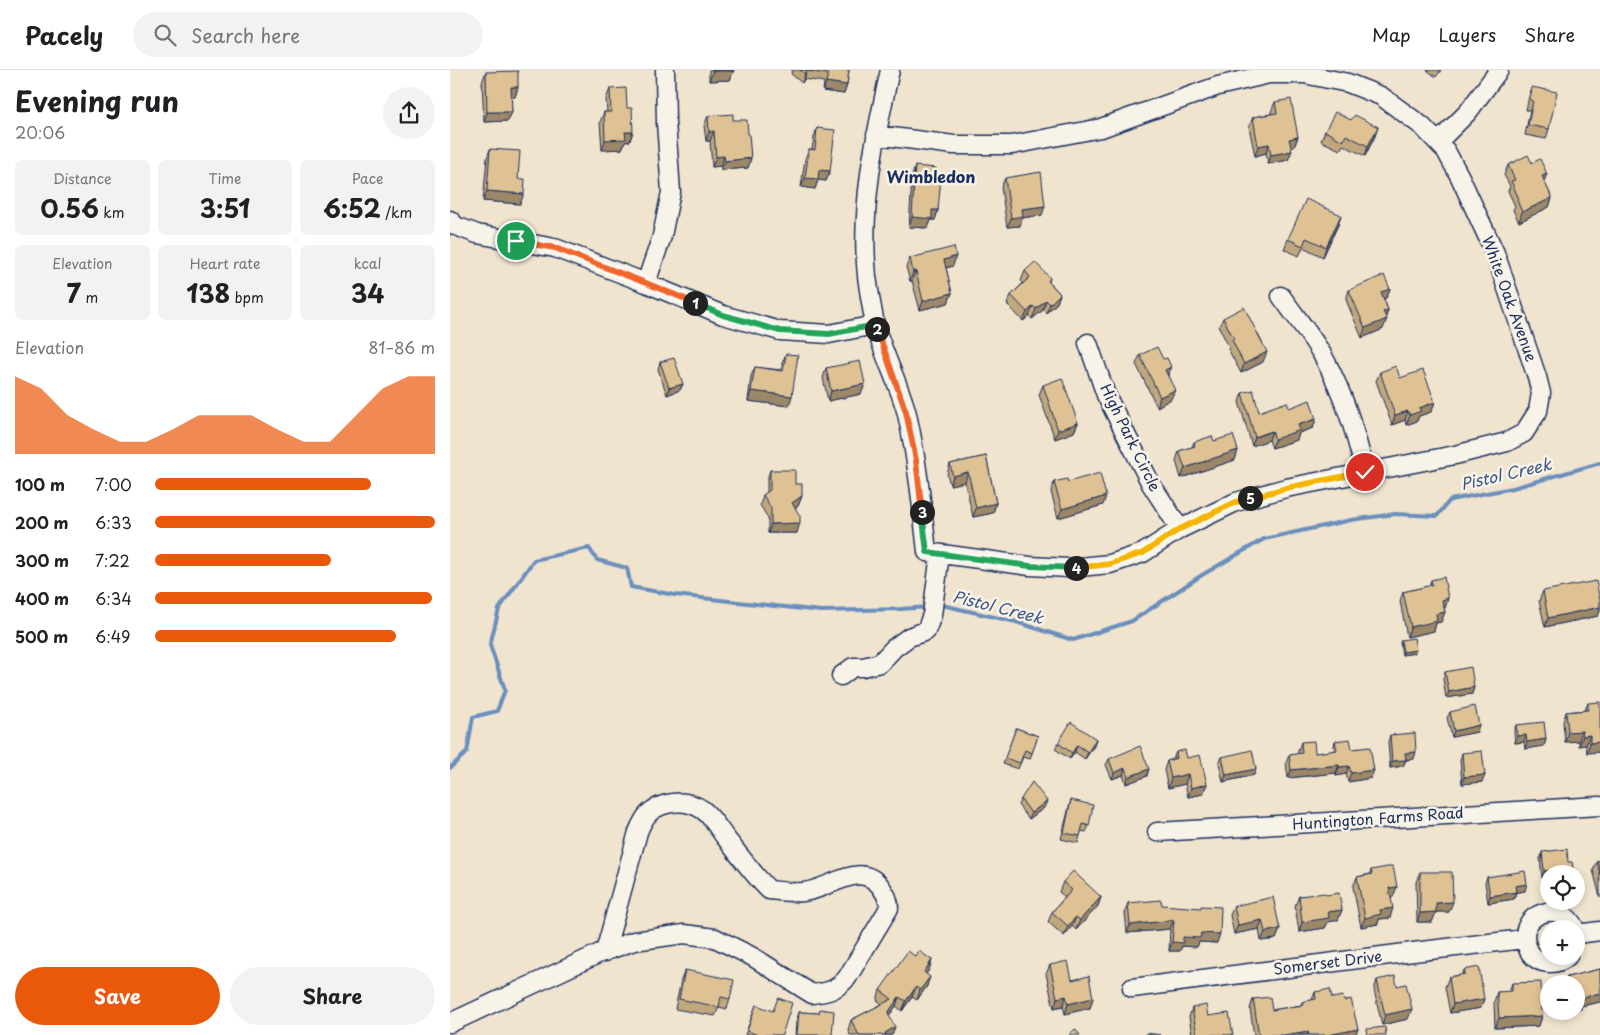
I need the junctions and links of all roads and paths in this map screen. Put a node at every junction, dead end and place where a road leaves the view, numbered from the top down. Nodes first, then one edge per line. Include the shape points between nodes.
1 (665, 70) edge
2 (890, 70) edge
3 (1500, 70) edge
4 (876, 135) junction
5 (1438, 142) junction
6 (450, 220) edge
7 (646, 283) junction
8 (1281, 296) dead end
9 (876, 325) junction
10 (1088, 343) dead end
11 (1365, 472) junction
12 (1180, 529) junction
13 (933, 553) junction
14 (841, 676) dead end
15 (1600, 806) edge
16 (1157, 832) dead end
17 (1570, 920) edge
18 (1600, 931) edge
19 (1585, 933) edge
20 (1524, 939) junction
21 (605, 952) junction
22 (1540, 961) edge
23 (1132, 988) dead end
24 (450, 1024) edge

1 - 7 street via 670,192 662,236
2 - 4 street
3 - 5 street via 1468,112
4 - 5 street, White Oak Avenue via 954,145 1012,145 1101,128 1218,86 1269,74 1304,74 1348,83 1381,96
4 - 9 street via 865,230 867,276
5 - 11 street, White Oak Avenue via 1460,177 1494,252 1542,393 1538,410 1524,433 1507,442
6 - 7 street via 456,226 477,234 555,248
7 - 9 street via 723,315 780,331 829,334
8 - 11 street via 1322,355 1337,383 1353,425
9 - 13 street via 906,412
10 - 12 street, High Park Circle via 1106,395 1151,484
11 - 12 street, White Oak Avenue via 1236,502
12 - 13 street, White Oak Avenue via 1143,553 1110,564 1069,568
13 - 14 street via 934,594 926,631 909,637 880,663 852,667
15 - 16 street, Huntington Farms Road
17 - 20 street via 1561,913 1548,911 1535,916 1527,926
18 - 19 street
20 - 22 street via 1529,952
20 - 23 street, Somerset Drive
21 - 21 street via 634,941 684,934 715,938 753,957 812,994 831,991 847,978 889,908 889,900 873,878 860,875 804,892 768,890 704,811 677,802 663,805 644,819
21 - 24 street

